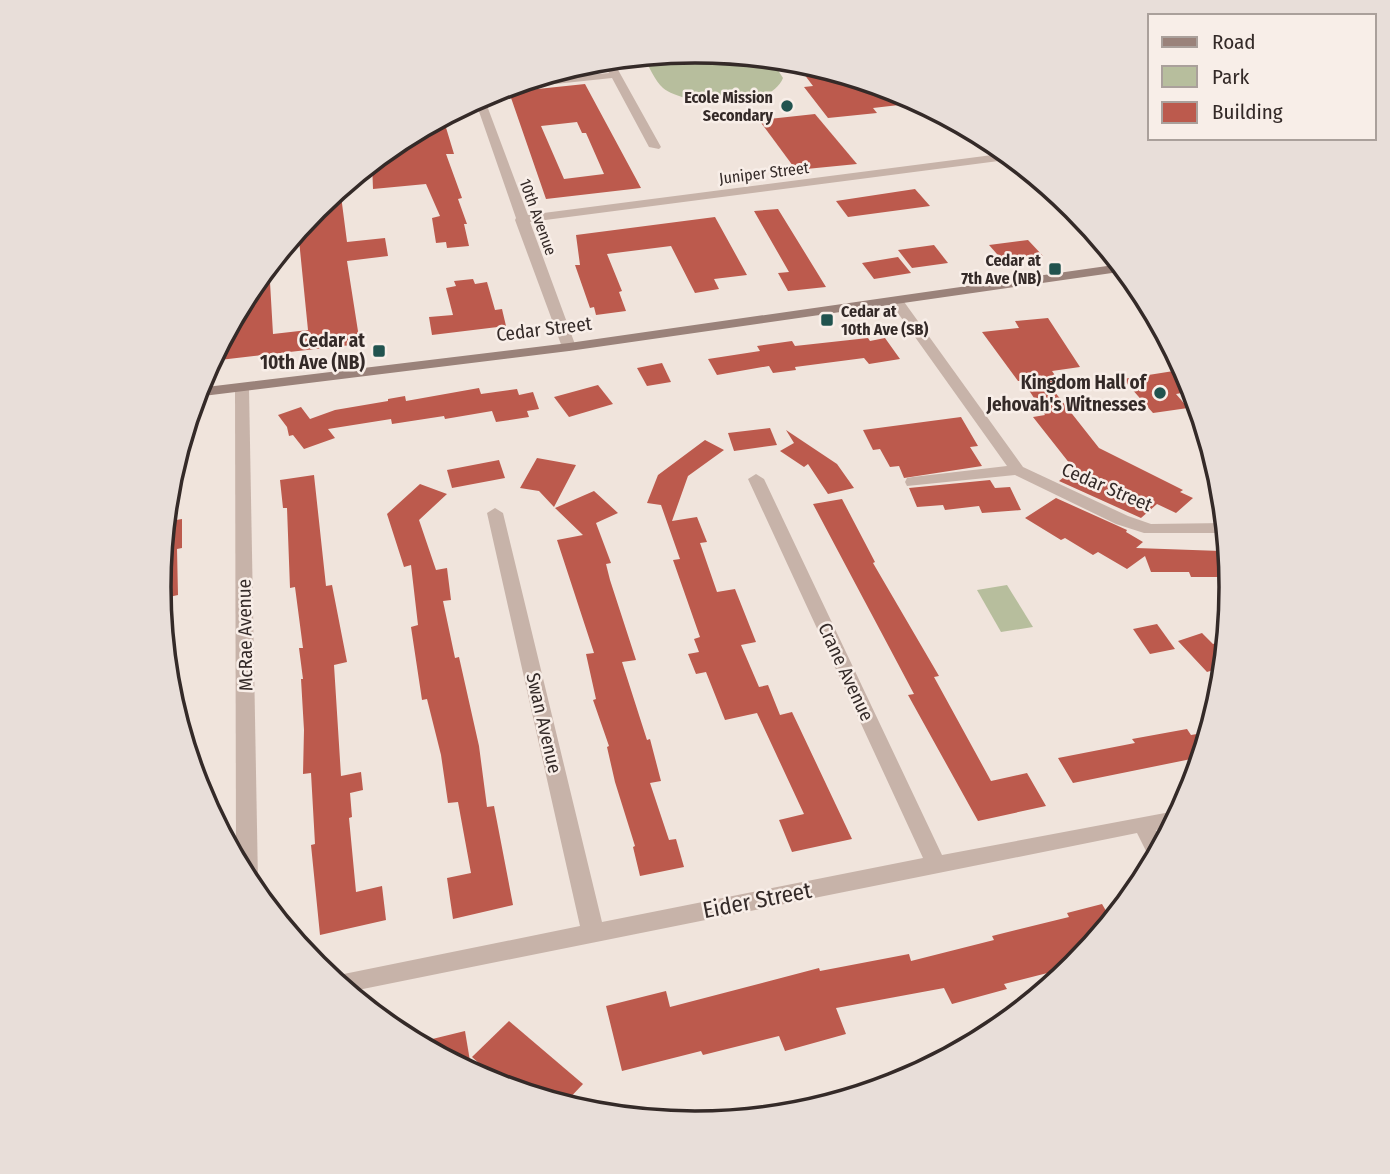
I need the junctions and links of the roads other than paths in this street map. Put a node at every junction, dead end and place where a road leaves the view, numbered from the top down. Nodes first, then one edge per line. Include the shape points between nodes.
1 (613, 69) edge
2 (616, 75) junction
3 (560, 81) edge
4 (483, 108) edge
5 (655, 147) dead end
6 (996, 158) edge
7 (522, 220) junction
8 (1112, 270) edge
9 (1118, 278) edge
10 (897, 302) junction
11 (569, 347) junction
12 (242, 388) junction
13 (209, 392) edge
14 (1017, 470) junction
15 (756, 480) dead end
16 (912, 482) dead end
17 (495, 513) dead end
18 (1216, 528) edge
19 (1165, 820) edge
20 (1143, 824) junction
21 (1153, 842) edge
22 (247, 858) edge
23 (936, 864) junction
24 (593, 932) junction
25 (350, 981) edge

1 - 2 street
2 - 3 street
2 - 5 street
4 - 7 street, 10th Avenue
6 - 7 street, Juniper Street
7 - 11 street, 10th Avenue
8 - 10 main road, Cedar Street
9 - 10 main road, Cedar Street
10 - 11 main road, Cedar Street
10 - 14 street via 962,394 984,417
11 - 12 main road, Cedar Street
12 - 13 main road, Cedar Street
12 - 22 street, McRae Avenue
14 - 16 street
14 - 18 street, Cedar Street via 1150,529
15 - 23 street, Crane Avenue
17 - 24 street, Swan Avenue
19 - 20 street, Eider Street
20 - 21 street
20 - 23 street, Eider Street
23 - 24 street, Eider Street
24 - 25 street, Eider Street

